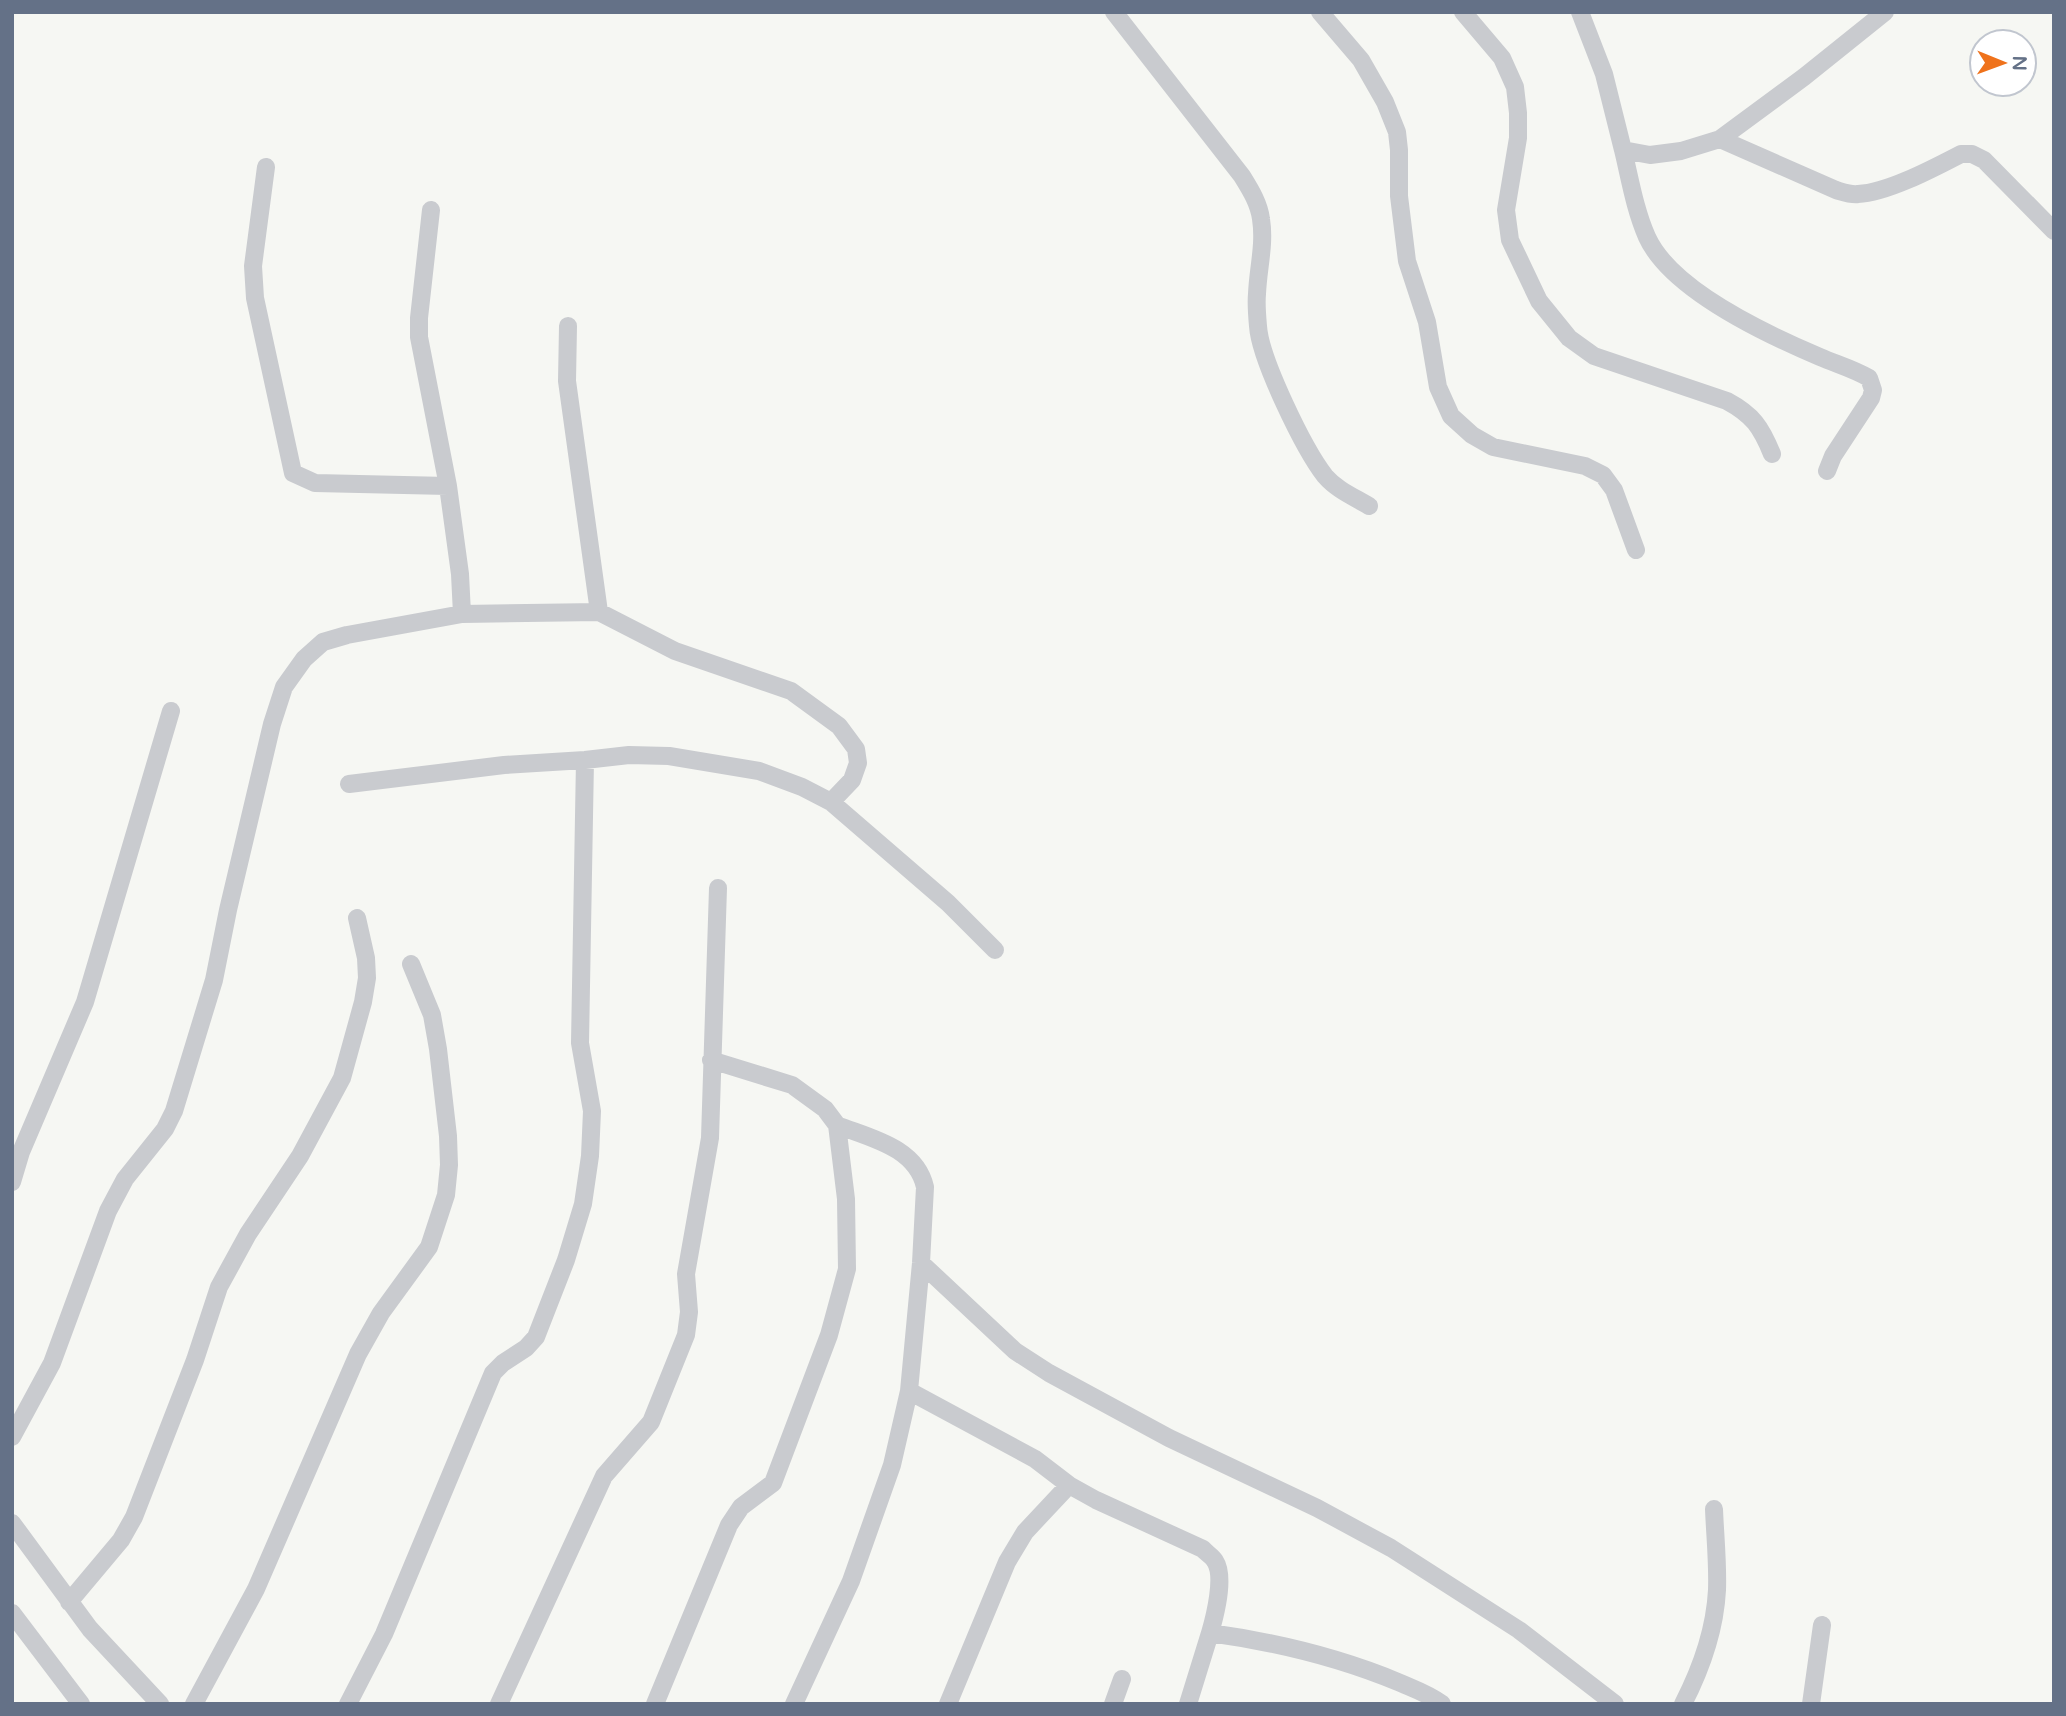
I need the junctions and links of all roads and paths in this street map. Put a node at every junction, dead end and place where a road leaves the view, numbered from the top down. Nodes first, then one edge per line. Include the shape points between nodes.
1 (1114, 12) edge
2 (1320, 12) edge
3 (1463, 12) edge
4 (1580, 12) edge
5 (1885, 12) edge
6 (1720, 139) junction
7 (1623, 150) junction
8 (265, 167) dead end
9 (431, 210) dead end
10 (2054, 231) edge
11 (568, 326) dead end
12 (1772, 454) dead end
13 (1827, 471) dead end
14 (448, 486) junction
15 (1369, 506) dead end
16 (1636, 550) dead end
17 (598, 612) junction
18 (462, 614) junction
19 (171, 710) dead end
20 (585, 760) junction
21 (349, 784) dead end
22 (831, 803) junction
23 (718, 888) dead end
24 (357, 918) dead end
25 (995, 950) dead end
26 (411, 964) dead end
27 (711, 1060) junction
28 (837, 1125) junction
29 (12, 1182) edge
30 (921, 1263) junction
31 (909, 1391) junction
32 (12, 1437) edge
33 (1069, 1485) junction
34 (1714, 1508) dead end
35 (12, 1523) edge
36 (69, 1602) junction
37 (12, 1613) edge
38 (1822, 1625) dead end
39 (1210, 1633) junction
40 (1122, 1679) dead end
41 (80, 1704) edge
42 (160, 1704) edge
43 (194, 1704) edge
44 (348, 1704) edge
45 (499, 1704) edge
46 (654, 1704) edge
47 (794, 1704) edge
48 (948, 1704) edge
49 (1113, 1704) edge
50 (1188, 1704) edge
51 (1442, 1704) edge
52 (1615, 1704) edge
53 (1683, 1704) edge
54 (1811, 1704) edge

1 - 15 street via 1254,195 1261,217 1258,330 1265,356 1326,477
2 - 16 street via 1361,60 1396,132 1407,261 1427,322 1438,387 1451,416 1493,447 1604,475
3 - 12 street via 1502,58 1515,87 1518,138 1507,210 1510,240 1539,301 1569,338 1594,356 1742,409 1764,434
4 - 7 street via 1604,74
5 - 6 street
6 - 7 street via 1650,155
6 - 10 street via 1854,195 1892,186 1961,154 1972,154 1984,160
7 - 13 street via 1648,239 1678,278 1742,320 1869,378 1871,398
8 - 14 street via 253,266 293,473 315,483
9 - 14 street via 419,337
11 - 17 street via 567,381
14 - 18 street
17 - 18 street
17 - 22 street via 675,651 791,691 839,726 856,749 858,763 852,780
18 - 32 street via 323,642 284,687 214,980 174,1111 107,1210 52,1363
19 - 29 street via 85,1002
20 - 21 street
20 - 22 street via 669,756 759,771
20 - 44 street via 580,1043 592,1111 583,1204 536,1337 493,1373 384,1634
22 - 25 street via 948,903
23 - 27 street
24 - 36 street via 367,978 342,1078 219,1287 134,1517 121,1540
26 - 43 street via 432,1015 439,1049 448,1136 446,1195 429,1247 381,1313 358,1354 256,1589
27 - 28 street via 792,1086 825,1109
27 - 45 street via 710,1138 686,1274 686,1335 651,1422 604,1476
28 - 30 street via 901,1152 916,1165 925,1187
28 - 46 street via 846,1199 847,1269 829,1335 773,1483 741,1507 729,1525
30 - 31 street
30 - 52 street via 1015,1351 1049,1373 1391,1548 1519,1630
31 - 33 street via 1035,1459
31 - 47 street via 892,1465 851,1581
33 - 39 street via 1203,1549 1216,1562 1220,1576
33 - 48 street via 1025,1532 1007,1562
34 - 53 street via 1717,1590 1713,1625
35 - 36 street
36 - 42 street
37 - 41 street
38 - 54 street
39 - 50 street
39 - 51 street via 1364,1667
40 - 49 street

